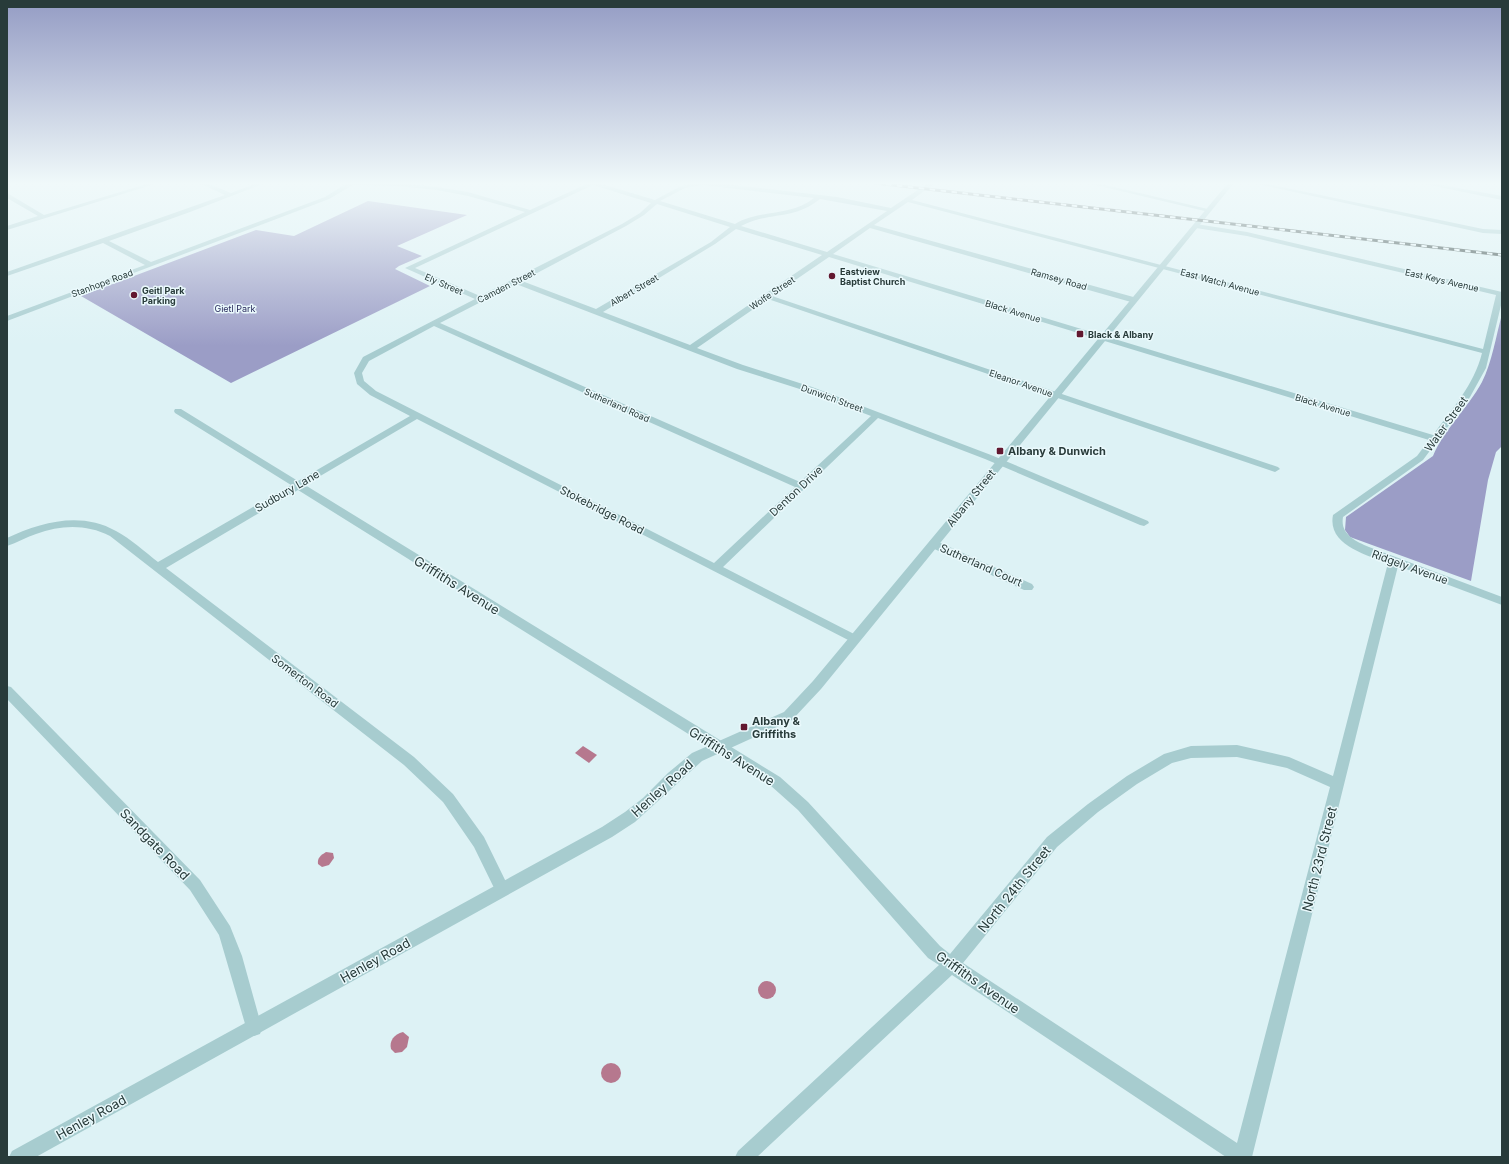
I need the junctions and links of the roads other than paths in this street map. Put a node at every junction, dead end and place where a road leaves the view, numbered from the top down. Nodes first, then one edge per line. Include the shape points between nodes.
1 (114, 237) edge
2 (224, 237) edge
3 (475, 237) edge
4 (599, 237) edge
5 (722, 237) edge
6 (773, 237) edge
7 (852, 237) edge
8 (910, 237) edge
9 (1049, 237) edge
10 (1187, 237) edge
11 (1261, 237) edge
12 (104, 241) junction
13 (828, 254) junction
14 (151, 265) junction
15 (1162, 267) junction
16 (7, 274) edge
17 (516, 281) junction
18 (1500, 294) joint
19 (766, 296) junction
20 (480, 299) junction
21 (1134, 300) junction
22 (597, 312) junction
23 (7, 319) edge
24 (433, 323) junction
25 (1104, 338) junction
26 (691, 348) junction
27 (1486, 352) junction
28 (354, 373) joint
29 (1057, 395) junction
30 (178, 411) dead end
31 (418, 415) junction
32 (877, 415) junction
33 (1433, 438) junction
34 (1001, 462) junction
35 (1276, 469) dead end
36 (297, 485) junction
37 (801, 486) junction
38 (1338, 515) joint
39 (1144, 523) dead end
40 (7, 542) edge
41 (934, 544) junction
42 (1394, 562) junction
43 (157, 568) junction
44 (715, 568) junction
45 (1028, 587) dead end
46 (1502, 600) edge
47 (854, 639) junction
48 (7, 691) edge
49 (718, 746) junction
50 (1338, 784) junction
51 (502, 889) junction
52 (951, 964) junction
53 (254, 1028) junction
54 (18, 1157) edge
55 (744, 1157) edge
56 (1243, 1157) edge

1 - 12 street
2 - 14 street, Stanhope Road
3 - 20 street, Ely Street via 409,268
4 - 17 street, Camden Street
5 - 22 street, Albert Street
6 - 13 street, Black Avenue
7 - 13 street, Wolfe Street
8 - 21 street, Ramsey Road
9 - 15 street, East Watch Avenue
10 - 15 street, Albany Street
11 - 18 street, East Keys Avenue
12 - 14 street
12 - 16 street
13 - 19 street, Wolfe Street
13 - 25 street, Black Avenue
14 - 23 street, Stanhope Road
15 - 21 street, Albany Street
15 - 27 street, East Watch Avenue
17 - 20 street, Camden Street
17 - 22 street, Dunwich Street
18 - 27 street, Water Street
19 - 26 street, Wolfe Street
19 - 29 street, Eleanor Avenue
20 - 24 street, Camden Street
21 - 25 street, Albany Street
22 - 26 street, Dunwich Street
24 - 28 street, Camden Street via 366,359
24 - 37 street, Sutherland Road
25 - 29 street, Albany Street
25 - 33 street, Black Avenue
26 - 32 street, Dunwich Street
27 - 33 street, Water Street via 1482,368 1467,395
28 - 31 street, Stokebridge Road via 367,389
29 - 34 street, Albany Street
29 - 35 street, Eleanor Avenue
30 - 36 street, Griffiths Avenue
31 - 36 street, Sudbury Lane
31 - 44 street, Stokebridge Road
32 - 34 street, Dunwich Street
32 - 37 street, Denton Drive
33 - 38 street, Water Street via 1420,458
34 - 39 street, Dunwich Street
34 - 41 street, Albany Street
36 - 43 street, Sudbury Lane
36 - 49 street, Griffiths Avenue
37 - 44 street, Denton Drive
38 - 42 street, Ridgely Avenue via 1337,527 1351,544
40 - 43 street, Somerton Road via 68,520 87,523 107,529
41 - 45 street, Sutherland Court
41 - 47 street, Albany Street
42 - 46 street, Ridgely Avenue
42 - 50 street, North 23rd Street
43 - 51 street, Somerton Road via 409,761 430,780 448,798 479,842
44 - 47 street, Stokebridge Road
47 - 49 street, Albany Street via 788,716
48 - 53 street, Sandgate Road via 195,885 225,931
49 - 51 street, Henley Road via 696,757 630,817
49 - 52 street, Griffiths Avenue via 790,793 934,952
50 - 52 street, North 24th Street via 1289,763 1237,751 1190,752 1168,758 1132,780 1052,842
50 - 56 street, North 23rd Street
51 - 53 street, Henley Road
52 - 55 street, North 24th Street
52 - 56 street, Griffiths Avenue
53 - 54 street, Henley Road

